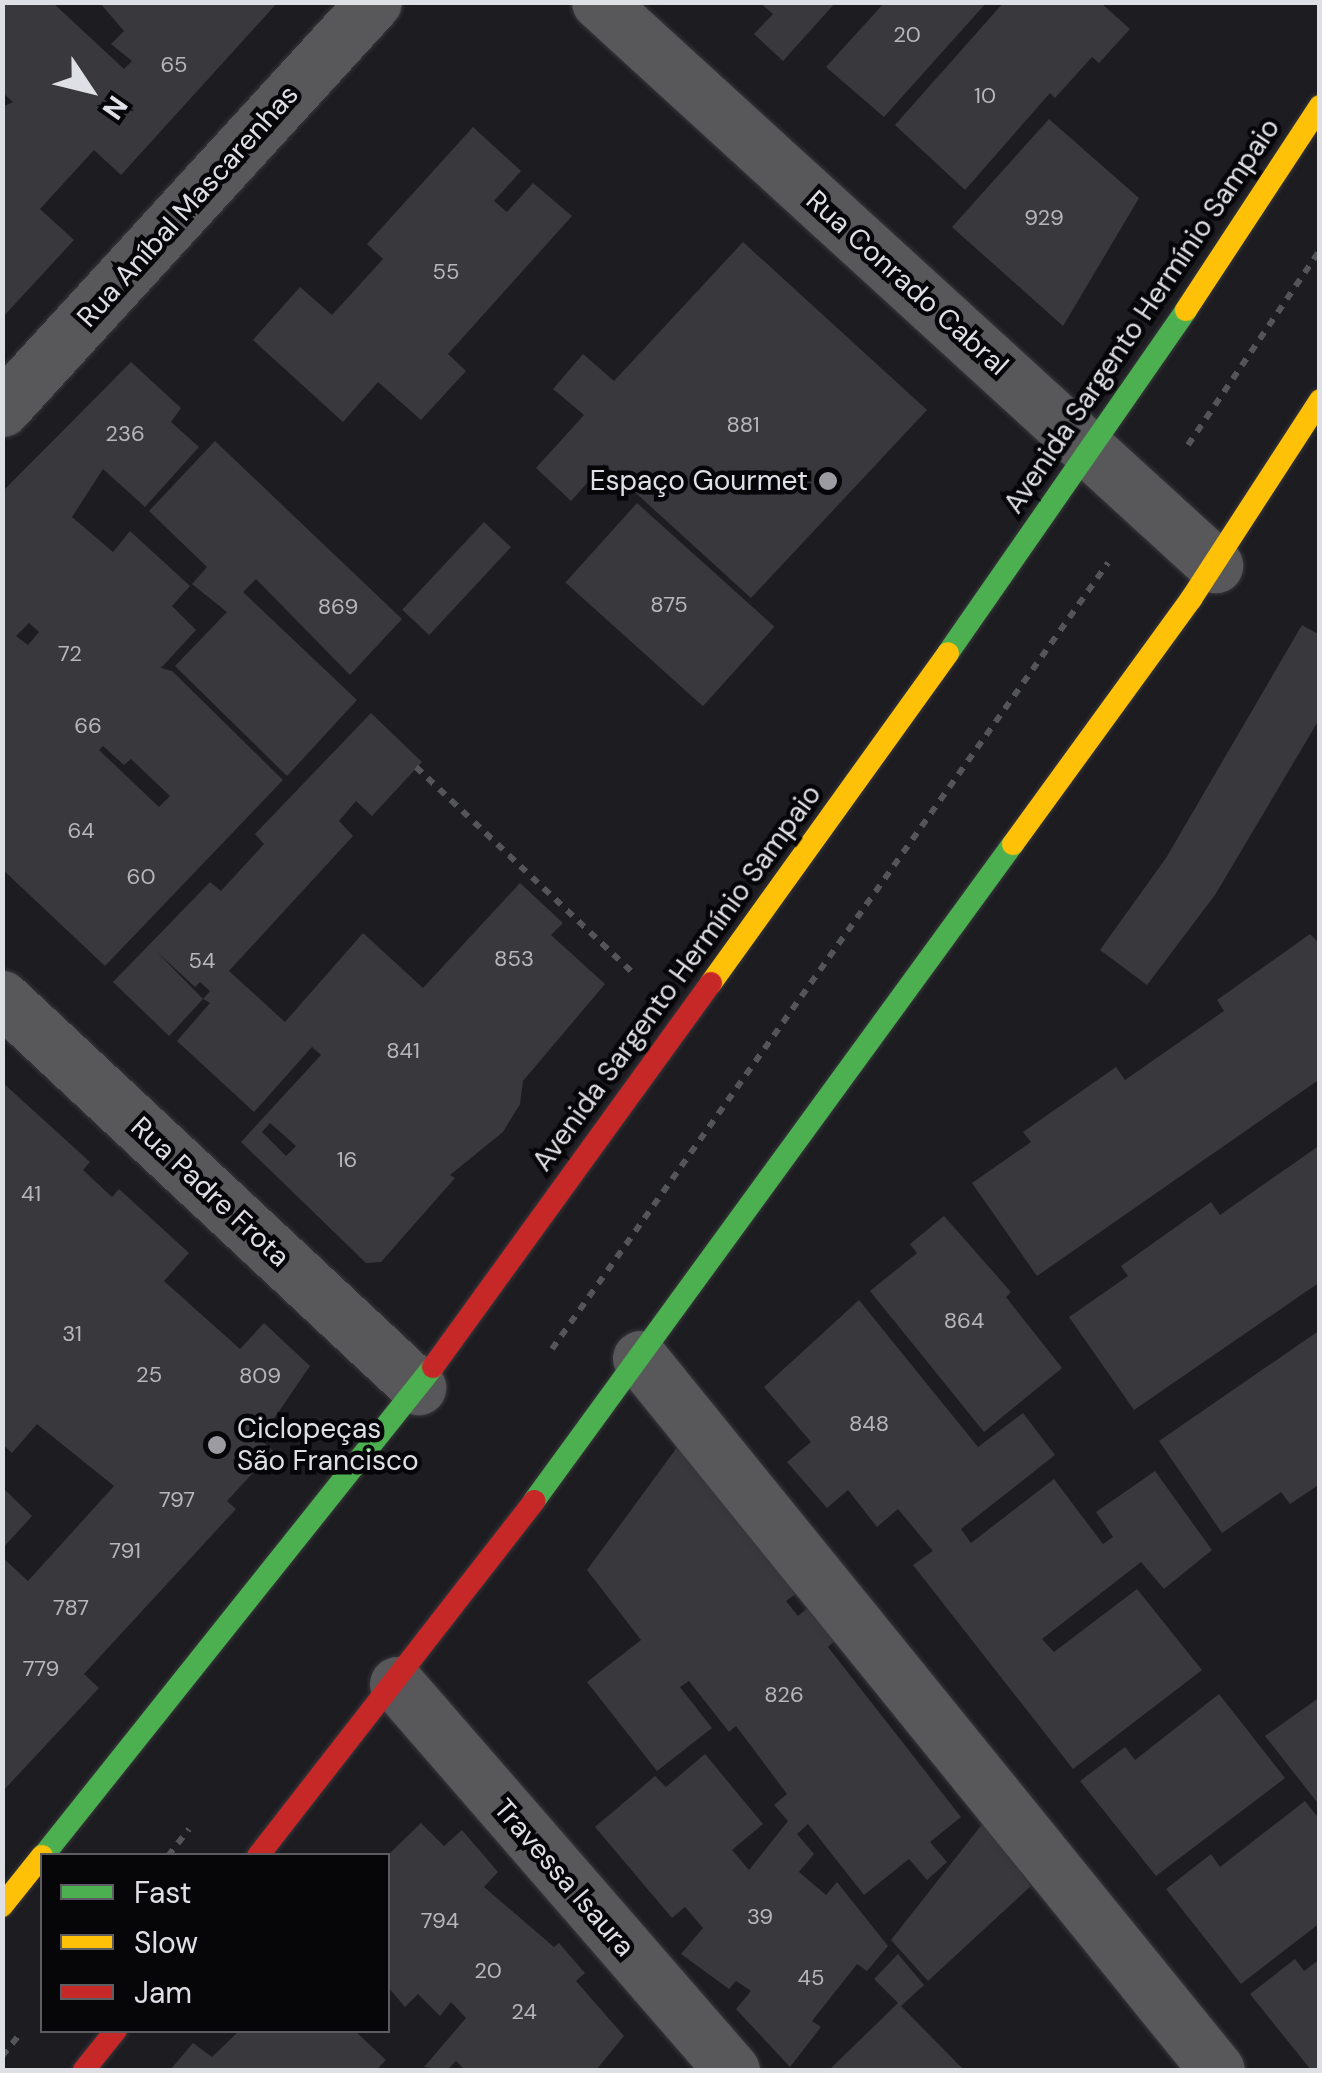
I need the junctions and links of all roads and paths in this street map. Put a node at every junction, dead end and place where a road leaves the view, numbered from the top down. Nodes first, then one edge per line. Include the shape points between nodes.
1 (374, 2) edge
2 (599, 2) edge
3 (1320, 106) edge
4 (1320, 250) edge
5 (1226, 370) dead end
6 (1234, 376) junction
7 (1249, 385) dead end
8 (1320, 400) edge
9 (2, 409) edge
10 (1201, 426) dead end
11 (1093, 451) junction
12 (1120, 547) dead end
13 (1215, 564) junction
14 (1080, 584) dead end
15 (1088, 591) junction
16 (1104, 604) dead end
17 (416, 767) dead end
18 (642, 981) dead end
19 (2, 998) edge
20 (640, 1358) junction
21 (544, 1360) dead end
22 (418, 1386) junction
23 (397, 1684) junction
24 (192, 1826) dead end
25 (45, 1853) edge
26 (170, 1853) edge
27 (260, 1853) edge
28 (40, 1860) edge
29 (2, 1906) edge
30 (114, 2033) edge
31 (84, 2070) edge
32 (732, 2070) edge
33 (1217, 2070) edge

1 - 9 street, Rua Aníbal Mascarenhas
2 - 11 street, Rua Conrado Cabral
3 - 11 main road, Avenida Sargento Hermínio Sampaio
4 - 6 path
5 - 6 path
6 - 7 path
6 - 10 path
8 - 13 main road
11 - 13 street, Rua Conrado Cabral
11 - 22 main road, Avenida Sargento Hermínio Sampaio
12 - 15 path
13 - 20 main road
14 - 15 path
15 - 16 path
15 - 21 path
17 - 18 path
19 - 22 street, Rua Padre Frota
20 - 23 main road
20 - 33 street
22 - 25 main road, Avenida Sargento Hermínio Sampaio
23 - 27 main road
23 - 32 street, Travessa Isaura
24 - 26 path
28 - 29 main road, Avenida Sargento Hermínio Sampaio
30 - 31 main road

